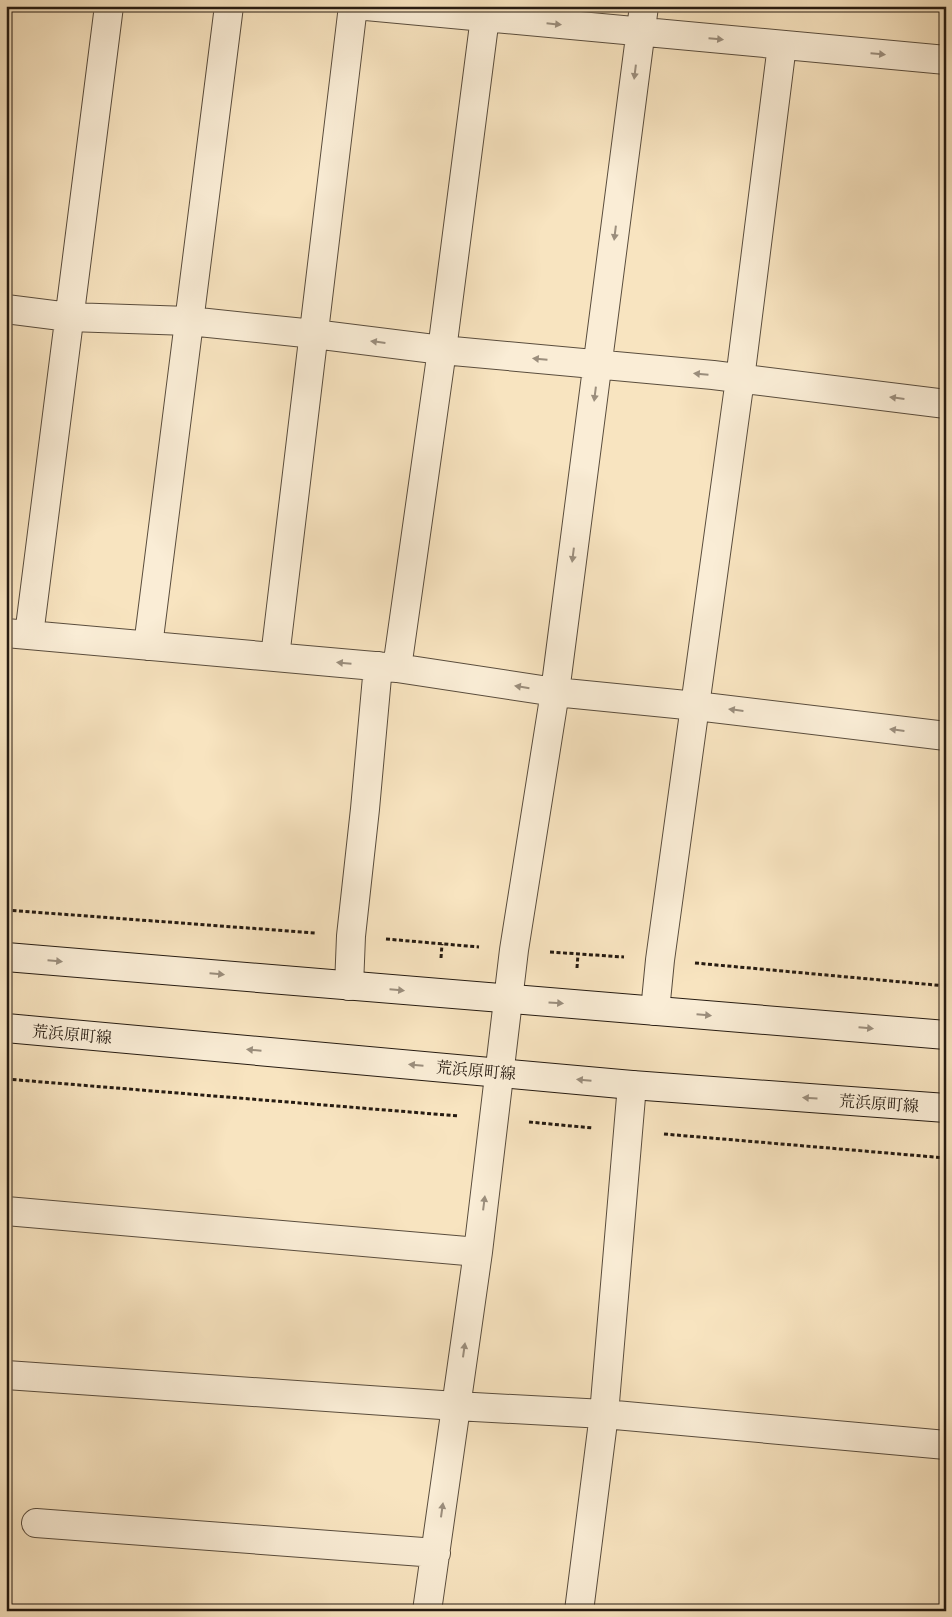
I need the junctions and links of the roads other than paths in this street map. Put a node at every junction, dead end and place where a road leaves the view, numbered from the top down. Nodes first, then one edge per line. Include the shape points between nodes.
1 (109, 6) edge
2 (229, 6) edge
3 (353, 6) edge
4 (366, 6) edge
5 (485, 17) junction
6 (642, 19) edge
7 (782, 45) junction
8 (946, 60) edge
9 (6, 310) edge
10 (69, 317) junction
11 (189, 321) junction
12 (314, 334) junction
13 (442, 350) junction
14 (598, 364) junction
15 (740, 379) junction
16 (946, 404) edge
17 (18, 634) edge
18 (148, 646) junction
19 (275, 657) junction
20 (387, 667) junction
21 (556, 692) junction
22 (696, 706) junction
23 (946, 736) edge
24 (6, 957) edge
25 (349, 986) junction
26 (507, 999) junction
27 (656, 1011) junction
28 (6, 1028) edge
29 (946, 1035) edge
30 (500, 1072) junction
31 (632, 1084) junction
32 (946, 1108) edge
33 (6, 1212) edge
34 (478, 1252) junction
35 (6, 1375) edge
36 (456, 1406) junction
37 (604, 1414) junction
38 (946, 1445) edge
39 (36, 1523) dead end
40 (436, 1553) junction
41 (428, 1611) edge
42 (579, 1611) edge

1 - 10 street
2 - 11 street
3 - 12 street
4 - 5 street
5 -> 6 street
5 - 13 street
6 -> 7 street
6 -> 14 street
7 -> 8 street
7 - 15 street
9 - 10 street
10 - 11 street
10 - 17 street
11 - 12 street
11 - 18 street
13 -> 12 street
12 - 19 street
14 -> 13 street
13 - 20 street
15 -> 14 street
14 -> 21 street
16 -> 15 street
15 - 22 street
17 - 18 street
18 - 19 street
20 -> 19 street
21 -> 20 street
20 - 25 street via 365,809 351,936
21 - 22 street
21 - 26 street
23 -> 22 street
22 - 27 street via 660,960
24 -> 25 street
25 -> 26 street
26 -> 27 street
26 - 30 street
27 -> 29 street
30 -> 28 street, 荒浜原町線
31 -> 30 street, 荒浜原町線
34 -> 30 street
32 -> 31 street, 荒浜原町線
31 - 37 street
33 - 34 street
36 -> 34 street
35 - 36 street
36 - 37 street
40 -> 36 street
37 - 38 street
37 - 42 street
39 - 40 street
40 - 41 street

